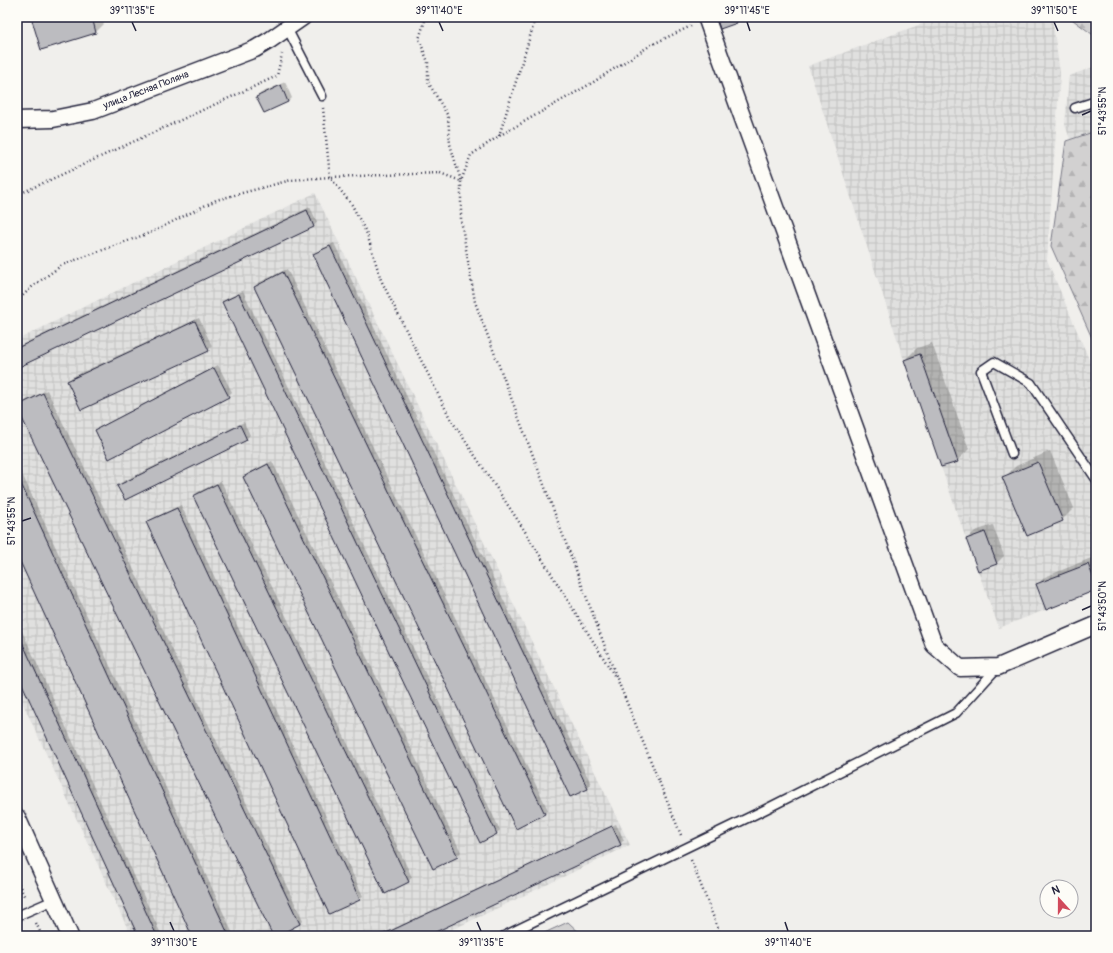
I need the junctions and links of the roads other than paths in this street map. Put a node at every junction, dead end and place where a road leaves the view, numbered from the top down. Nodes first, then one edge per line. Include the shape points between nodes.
1 (303, 17) edge
2 (706, 17) edge
3 (284, 23) edge
4 (322, 96) road end
5 (1096, 101) edge
6 (1075, 108) dead end
7 (17, 120) edge
8 (1012, 454) dead end
9 (1096, 479) edge
10 (1096, 625) edge
11 (998, 667) junction
12 (17, 817) edge
13 (54, 900) junction
14 (17, 916) edge
15 (70, 936) edge
16 (504, 936) edge

1 - 3 street, улица Лесная Поляна
2 - 11 street via 934,645 960,668
3 - 4 lane
3 - 7 street, улица Лесная Поляна via 270,40 255,48 93,111 53,119
5 - 6 lane
8 - 9 lane via 980,371 994,362 1031,383
10 - 11 street
11 - 16 lane via 956,713
12 - 13 street
13 - 14 lane
13 - 15 street

